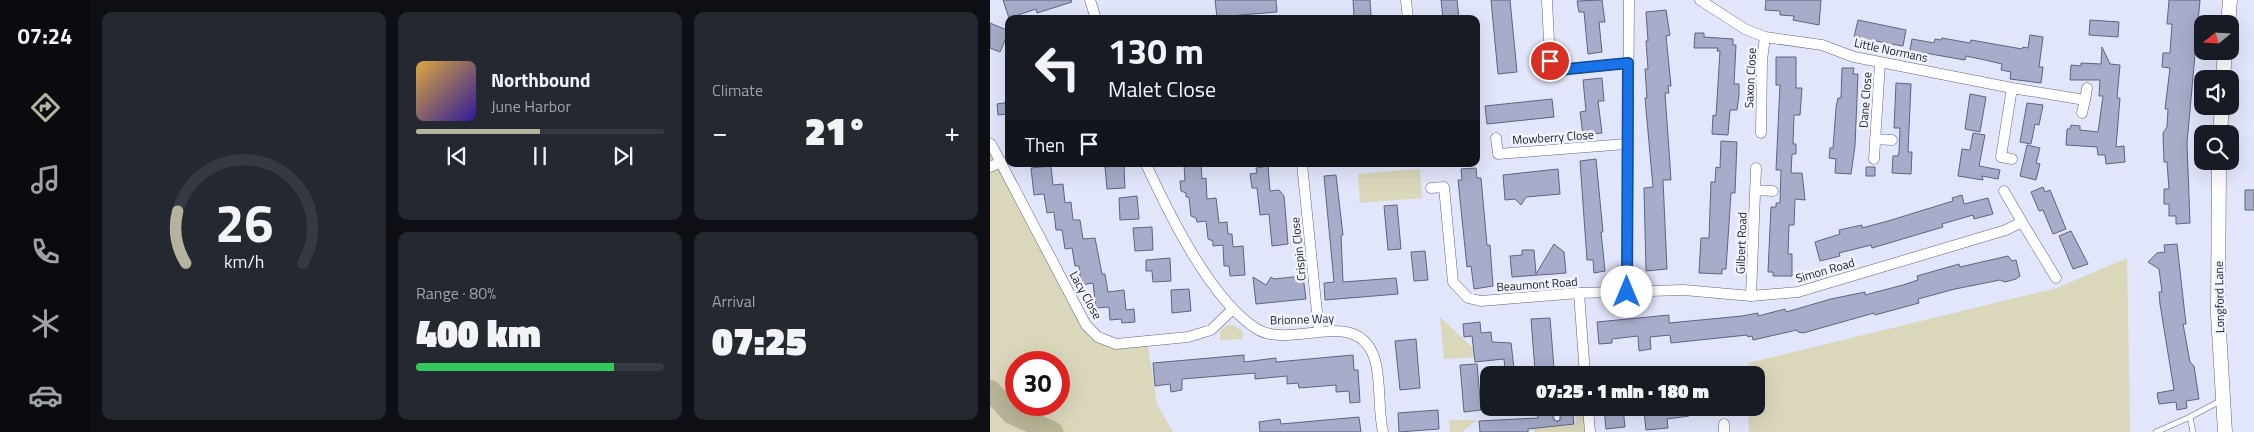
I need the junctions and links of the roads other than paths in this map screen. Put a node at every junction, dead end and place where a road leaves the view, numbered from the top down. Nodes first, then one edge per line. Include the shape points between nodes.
1 (1090, 0) edge
2 (1406, 0) edge
3 (1547, 0) edge
4 (1629, 0) edge
5 (1700, 0) edge
6 (2230, 0) edge
7 (1095, 15) edge
8 (1408, 15) edge
9 (2229, 15) edge
10 (1765, 37) junction
11 (1880, 62) junction
12 (1628, 63) junction
13 (2012, 88) junction
14 (2086, 88) dead end
15 (2085, 100) junction
16 (2082, 113) dead end
17 (1750, 120) dead end
18 (1761, 120) junction
19 (1761, 133) dead end
20 (1496, 138) dead end
21 (1875, 139) junction
22 (1892, 140) dead end
23 (991, 144) dead end
24 (1626, 144) junction
25 (1874, 159) dead end
26 (2012, 159) dead end
27 (1001, 162) junction
28 (990, 167) edge
29 (1147, 167) edge
30 (1302, 167) edge
31 (1756, 168) dead end
32 (2219, 170) edge
33 (1431, 188) dead end
34 (1755, 190) junction
35 (1773, 191) dead end
36 (2004, 191) dead end
37 (2022, 222) junction
38 (2056, 278) dead end
39 (1627, 292) junction
40 (1578, 293) junction
41 (1751, 296) junction
42 (1233, 309) junction
43 (1319, 332) junction
44 (1584, 366) edge
45 (2222, 400) junction
46 (1589, 416) edge
47 (2190, 417) junction
48 (1383, 432) edge
49 (1590, 432) edge
50 (2156, 432) edge
51 (2193, 432) edge
52 (2225, 432) edge

1 - 7 street
2 - 8 street
3 - 12 street via 1550,61 1558,70
4 - 12 street
5 - 10 street, Little Normans via 1744,29
6 - 9 street
10 - 11 street, Little Normans via 1822,45 1854,57
10 - 18 street, Saxon Close
11 - 13 street, Little Normans
11 - 21 street, Dane Close
12 - 24 street
13 - 15 street, Little Normans
13 - 26 street via 2000,157
14 - 15 street
15 - 16 street
17 - 18 street, Saxon Close
18 - 19 street, Saxon Close
20 - 24 street, Mowberry Close via 1498,154
21 - 22 street, Dane Close
21 - 25 street, Dane Close
23 - 27 street, Lacy Close
24 - 39 street
27 - 28 street
27 - 42 street, Lacy Close via 1086,325 1098,337 1116,344 1188,336 1211,330
29 - 42 street, Brionne Way via 1191,252
30 - 43 street, Crispin Close
31 - 34 street, Gilbert Road
32 - 45 street, Longford Lane via 2218,314
33 - 40 street, Beaumont Road via 1444,186 1453,282 1468,298 1481,301
34 - 35 street
34 - 41 street, Gilbert Road
36 - 37 street
37 - 38 street
37 - 41 street, Simon Road via 2006,230 1798,292
39 - 40 street, Beaumont Road
39 - 41 street, Simon Road via 1684,290
40 - 44 street
42 - 43 street, Brionne Way via 1264,333
43 - 48 street, Brionne Way via 1339,330 1356,337 1371,350 1376,364
45 - 47 lane
45 - 52 street, Longford Lane
46 - 49 street
47 - 50 lane
47 - 51 lane

